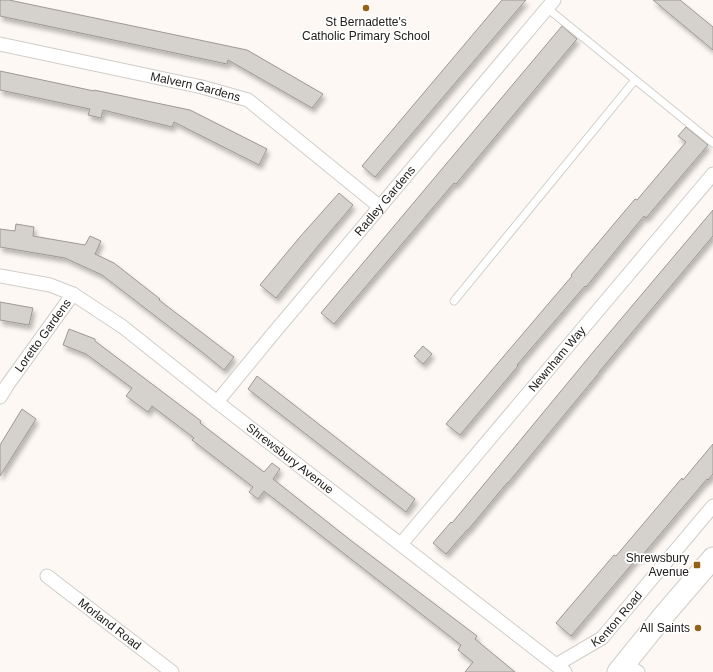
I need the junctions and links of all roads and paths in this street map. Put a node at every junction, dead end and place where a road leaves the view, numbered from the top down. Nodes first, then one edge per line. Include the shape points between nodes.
1 (551, 4) edge
2 (0, 44) edge
3 (635, 80) junction
4 (713, 143) edge
5 (713, 174) edge
6 (380, 207) junction
7 (0, 276) edge
8 (73, 294) junction
9 (454, 301) dead end
10 (4, 383) edge
11 (0, 397) edge
12 (217, 402) junction
13 (713, 506) edge
14 (401, 544) junction
15 (713, 558) edge
16 (47, 576) dead end
17 (155, 667) edge
18 (560, 668) edge
19 (627, 669) edge
20 (172, 672) edge

1 - 3 lane
1 - 6 street, Radley Gardens
2 - 6 street, Malvern Gardens via 202,87 248,100
3 - 4 lane
3 - 9 lane
5 - 14 street, Newnham Way
6 - 12 street, Radley Gardens
7 - 8 street, Shrewsbury Avenue via 50,285
8 - 10 street, Loretto Gardens
8 - 12 street, Shrewsbury Avenue via 124,327
10 - 11 street, Loretto Gardens
12 - 14 street, Shrewsbury Avenue
13 - 18 street, Kenton Road via 602,638
14 - 18 street, Shrewsbury Avenue
15 - 19 main road via 667,611
16 - 17 street, Morland Road
17 - 20 street, Morland Road

